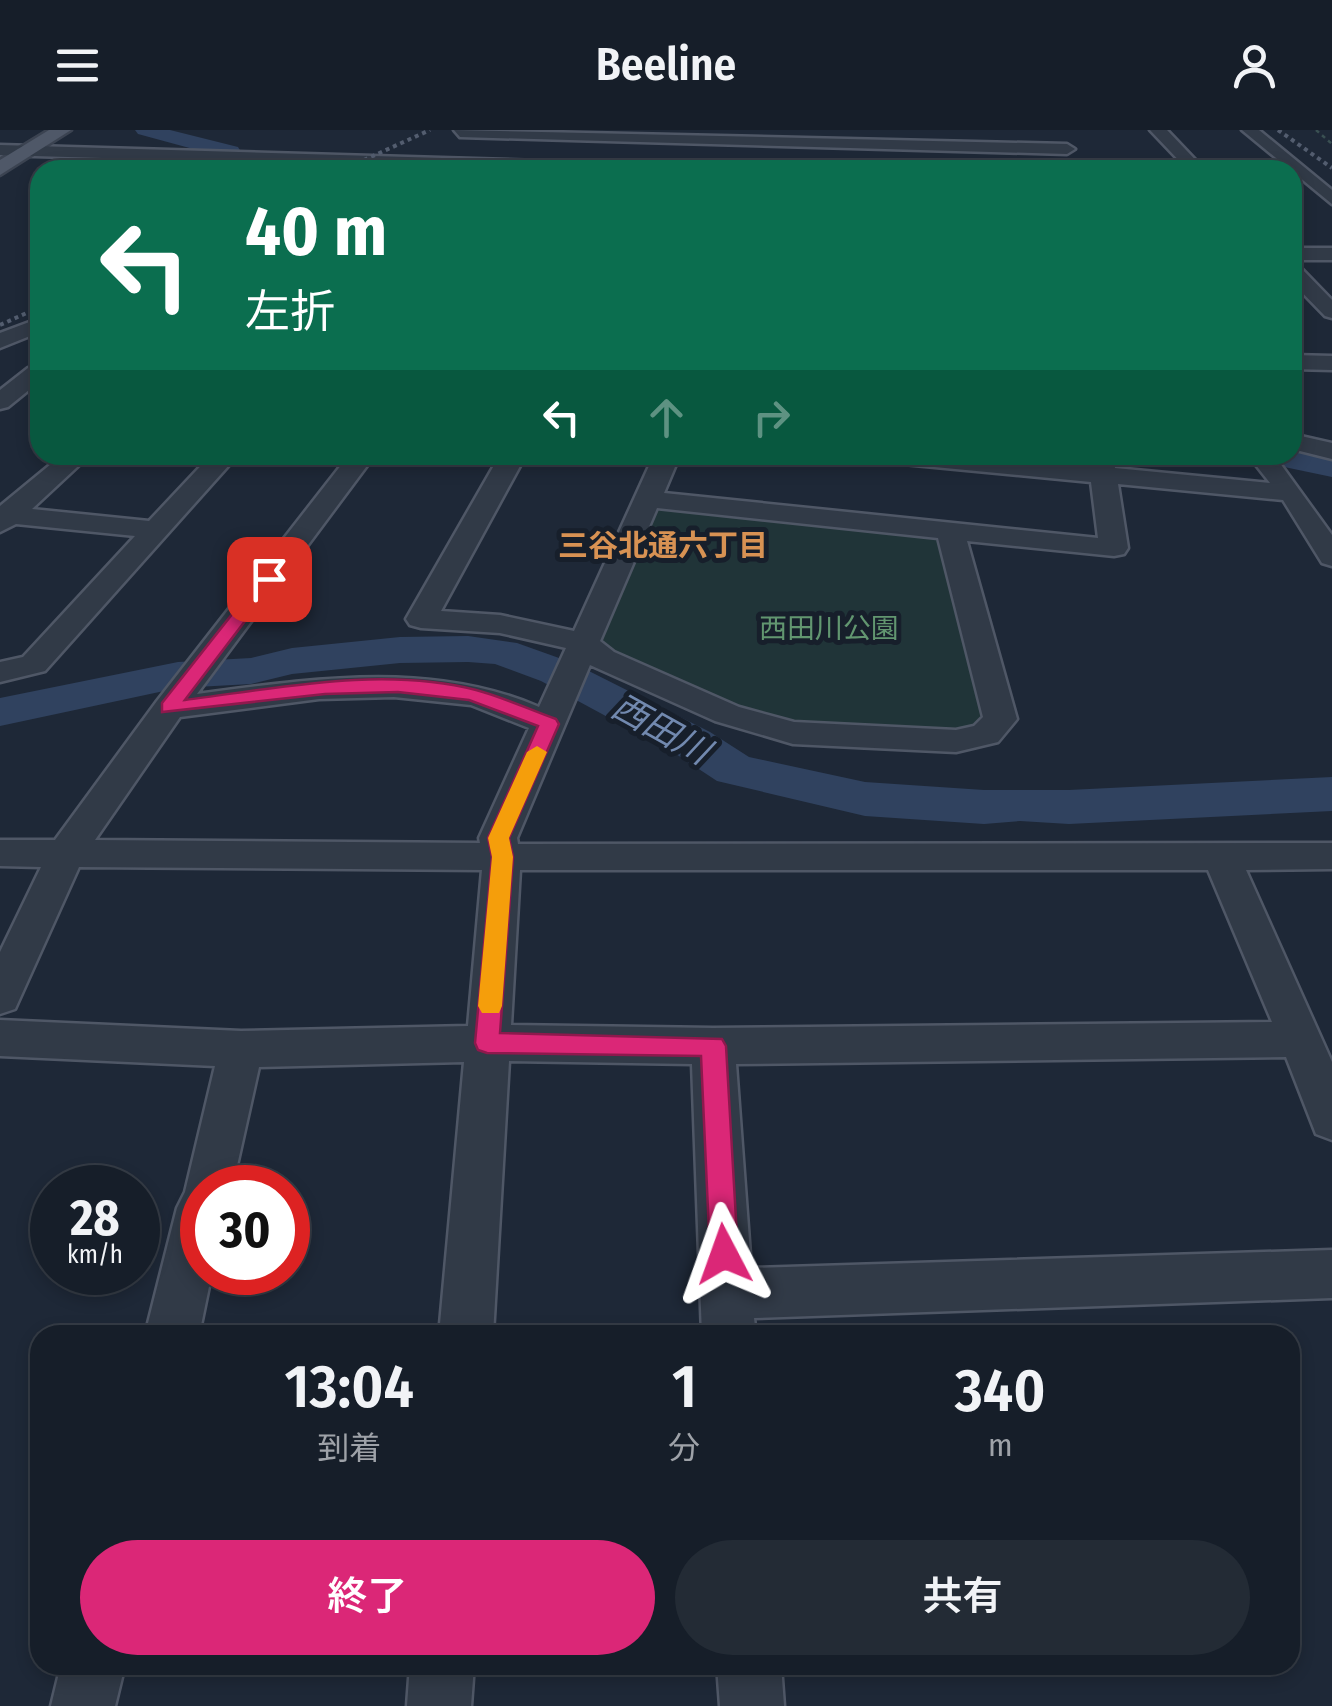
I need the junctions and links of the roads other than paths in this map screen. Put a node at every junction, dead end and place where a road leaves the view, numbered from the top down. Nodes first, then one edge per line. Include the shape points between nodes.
1 (62, 130) edge
2 (1055, 130) edge
3 (1158, 130) edge
4 (1250, 130) edge
5 (462, 131) edge
6 (670, 134) edge
7 (580, 136) junction
8 (852, 136) edge
9 (194, 137) dead end
10 (948, 138) edge
11 (443, 139) dead end
12 (758, 142) edge
13 (328, 145) dead end
14 (426, 146) dead end
15 (0, 150) edge
16 (29, 150) junction
17 (236, 156) junction
18 (274, 158) junction
19 (315, 159) junction
20 (270, 160) edge
21 (325, 160) edge
22 (399, 160) edge
23 (571, 160) edge
24 (1187, 160) edge
25 (1284, 160) edge
26 (0, 169) edge
27 (1332, 169) edge
28 (1302, 171) edge
29 (1302, 175) edge
30 (1332, 199) edge
31 (1302, 254) edge
32 (1332, 254) edge
33 (1302, 280) edge
34 (1332, 312) edge
35 (30, 328) edge
36 (0, 341) edge
37 (1302, 362) edge
38 (1332, 363) edge
39 (0, 370) edge
40 (30, 372) edge
41 (30, 379) edge
42 (0, 402) edge
43 (1302, 444) edge
44 (1332, 451) edge
45 (64, 465) edge
46 (216, 465) edge
47 (354, 465) edge
48 (507, 465) edge
49 (662, 465) edge
50 (1268, 465) edge
51 (1103, 466) edge
52 (1292, 494) junction
53 (646, 499) junction
54 (3, 518) edge
55 (155, 530) junction
56 (951, 533) junction
57 (1332, 557) edge
58 (581, 648) junction
59 (0, 672) edge
60 (175, 702) junction
61 (548, 726) junction
62 (0, 853) edge
63 (66, 853) junction
64 (1221, 856) junction
65 (1332, 856) edge
66 (502, 857) junction
67 (0, 997) edge
68 (0, 1038) edge
69 (1302, 1039) junction
70 (487, 1043) junction
71 (713, 1046) junction
72 (241, 1049) junction
73 (1332, 1120) edge
74 (213, 1165) edge
75 (1332, 1274) edge
76 (181, 1295) edge
77 (728, 1314) edge
78 (174, 1325) edge
79 (467, 1325) edge
80 (91, 1675) edge
81 (441, 1675) edge
82 (750, 1675) edge
83 (83, 1706) edge
84 (439, 1706) edge
85 (752, 1706) edge

1 - 16 main road
2 - 10 street via 1070,154
3 - 24 street
4 - 25 street
5 - 7 street
5 - 11 street
6 - 7 street
6 - 12 street
7 - 23 street
8 - 10 street
8 - 12 street
9 - 17 street via 242,151
13 - 19 street
14 - 22 street
15 - 16 street
16 - 17 street
16 - 26 main road
17 - 18 street
18 - 19 street
18 - 20 street
19 - 21 street
27 - 28 street
29 - 30 street
31 - 32 street
33 - 34 street
35 - 36 street
37 - 38 street
39 - 40 street
41 - 42 street
43 - 44 street
45 - 54 street
46 - 55 street
47 - 60 street
48 - 58 street via 420,619 500,624
49 - 53 street
50 - 52 street
51 - 52 street
51 - 56 street via 1114,548
52 - 57 street
53 - 56 street
53 - 58 street
54 - 55 street
55 - 59 street via 34,664
56 - 58 street via 1000,720 986,734 956,741 793,733 727,714
58 - 61 street
60 - 61 street via 398,686 472,695
60 - 63 street
61 - 66 street via 498,838
62 - 63 street
63 - 66 street
63 - 67 street
64 - 65 street
64 - 66 street
64 - 69 street
66 - 70 street
68 - 72 street
69 - 71 street
69 - 73 street
70 - 71 street
70 - 72 street
70 - 79 street
71 - 77 street
72 - 74 street
75 - 77 street
76 - 78 street
80 - 83 street
81 - 84 street
82 - 85 street

